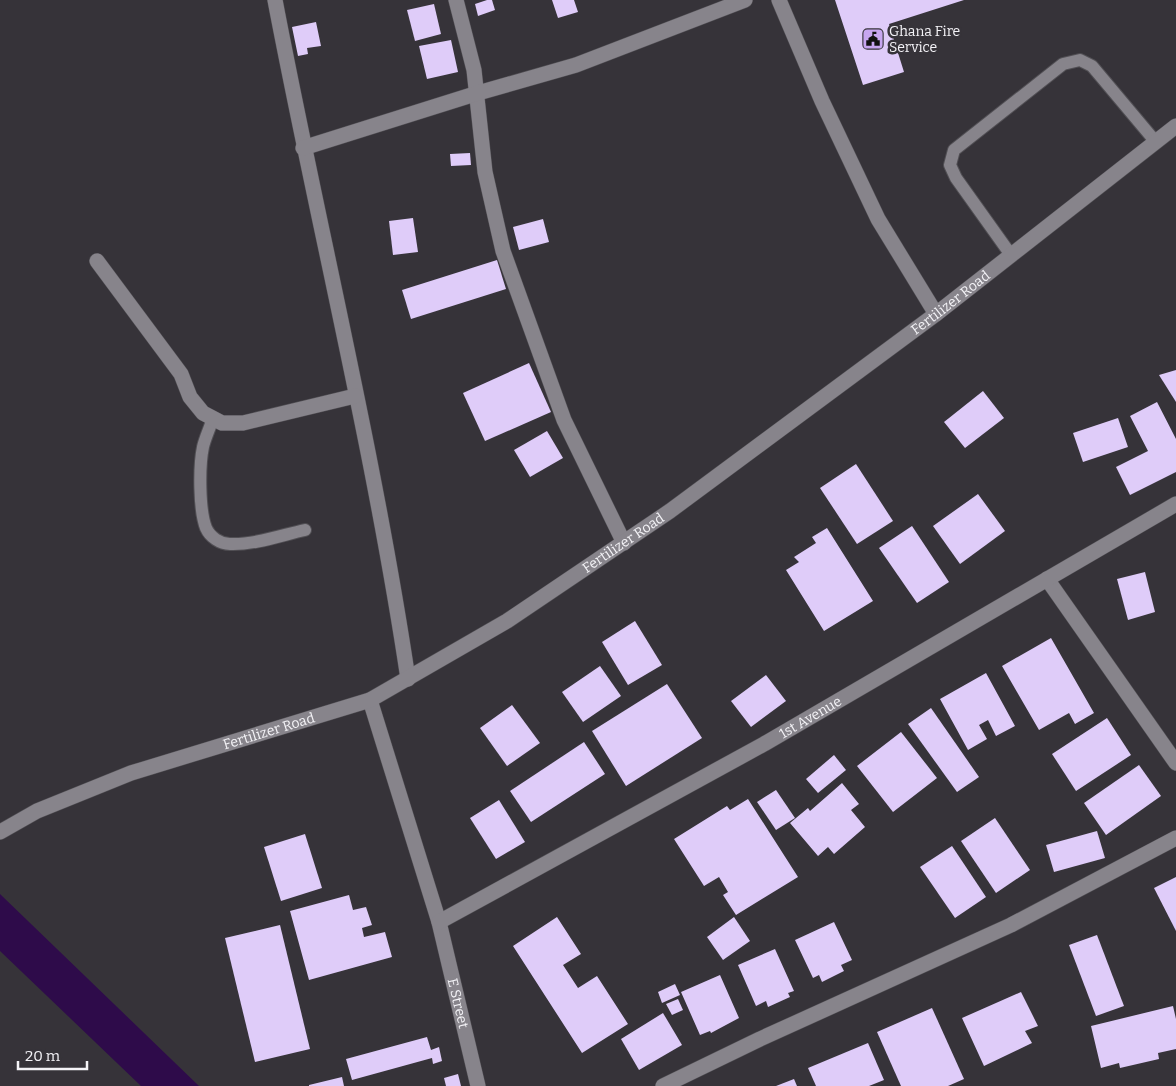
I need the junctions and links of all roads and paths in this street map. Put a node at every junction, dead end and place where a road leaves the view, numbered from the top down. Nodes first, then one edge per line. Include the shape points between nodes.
1 (275, 0) edge
2 (456, 0) edge
3 (745, 0) edge
4 (779, 0) edge
5 (478, 92) junction
6 (1176, 126) edge
7 (1155, 141) junction
8 (303, 148) junction
9 (1011, 255) junction
10 (97, 261) dead end
11 (936, 314) junction
12 (355, 396) junction
13 (213, 418) junction
14 (1176, 504) edge
15 (306, 530) dead end
16 (624, 542) junction
17 (1047, 579) junction
18 (408, 680) junction
19 (370, 700) junction
20 (1176, 763) edge
21 (0, 832) edge
22 (1176, 838) edge
23 (439, 922) junction
24 (478, 1086) edge
25 (663, 1086) edge

1 - 8 street
2 - 5 street
3 - 5 street via 576,66
4 - 11 street via 878,219
5 - 8 street
5 - 16 street via 485,172 503,252 564,420
6 - 7 street, Fertilizer Road
7 - 9 street, Fertilizer Road
7 - 9 lane via 1092,66 1080,60 1063,64 954,150 950,165 956,178
8 - 12 street
9 - 11 street, Fertilizer Road
10 - 13 street via 181,374 190,397 203,413
11 - 16 street, Fertilizer Road
12 - 13 street via 243,423 222,423
12 - 18 street via 392,574
13 - 15 lane via 203,448 201,467 202,512 206,529 213,539 229,544 250,542
14 - 17 street, 1st Avenue
16 - 18 street, Fertilizer Road via 507,621
17 - 20 street
17 - 23 street, 1st Avenue via 764,744
18 - 19 street, Fertilizer Road
19 - 21 street, Fertilizer Road via 130,773 37,811
19 - 23 street, E Street
22 - 25 street via 1012,925
23 - 24 street, E Street

